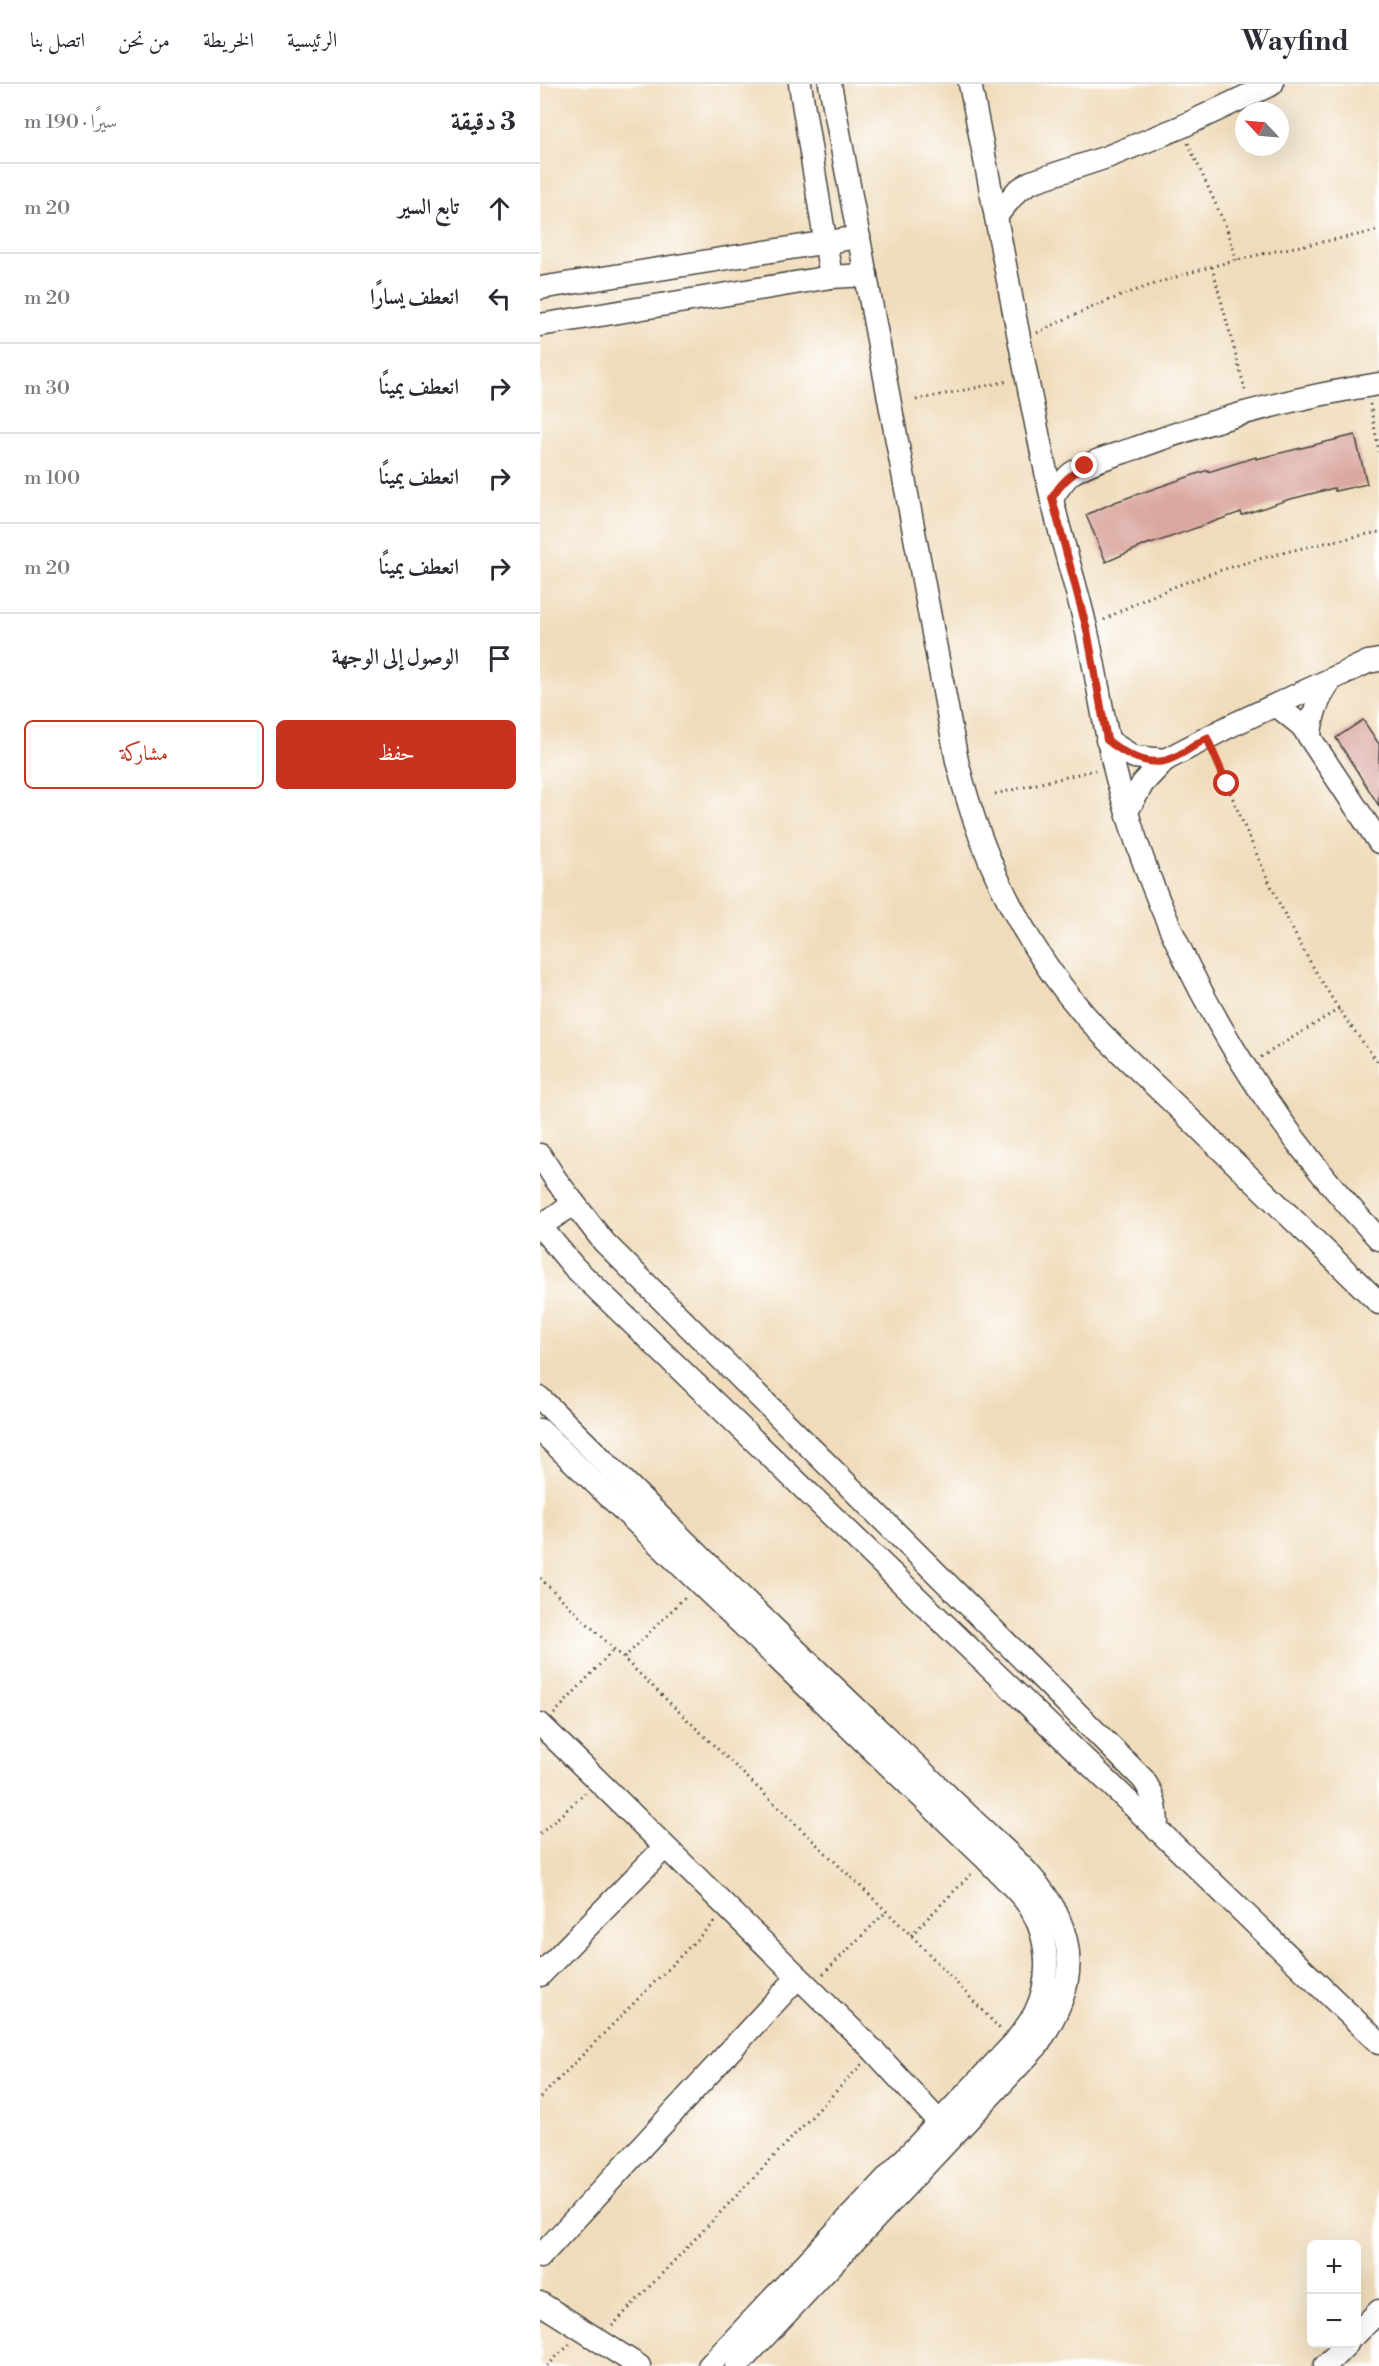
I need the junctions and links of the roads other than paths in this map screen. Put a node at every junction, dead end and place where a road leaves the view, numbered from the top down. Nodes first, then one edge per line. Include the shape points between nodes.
1 (800, 84) edge
2 (830, 84) edge
3 (970, 84) edge
4 (1272, 84) edge
5 (987, 169) junction
6 (1031, 182) junction
7 (996, 216) junction
8 (859, 237) junction
9 (825, 242) junction
10 (866, 275) junction
11 (831, 277) junction
12 (540, 288) edge
13 (540, 325) edge
14 (1373, 385) edge
15 (1042, 447) junction
16 (1085, 466) junction
17 (1052, 498) junction
18 (1379, 660) edge
19 (1331, 680) junction
20 (1275, 705) junction
21 (1310, 737) junction
22 (1107, 740) junction
23 (1166, 760) junction
24 (1127, 811) junction
25 (1379, 842) edge
26 (540, 1155) edge
27 (574, 1204) junction
28 (540, 1226) edge
29 (1379, 1239) edge
30 (1379, 1303) edge
31 (540, 1398) edge
32 (540, 1430) edge
33 (675, 1544) junction
34 (835, 1700) junction
35 (541, 1726) edge
36 (1157, 1830) junction
37 (665, 1847) junction
38 (540, 1975) edge
39 (804, 1983) junction
40 (1379, 2043) edge
41 (939, 2122) junction
42 (861, 2220) junction
43 (540, 2257) edge
44 (540, 2302) edge
45 (1379, 2311) edge
46 (1361, 2329) edge
47 (1342, 2348) edge
48 (639, 2366) edge
49 (708, 2366) edge
50 (737, 2366) edge
51 (1325, 2366) edge

1 - 9 street
2 - 8 street
3 - 5 street
4 - 6 street via 1181,128
5 - 6 street
5 - 7 street
6 - 7 street via 1017,191
7 - 15 street
8 - 9 street
8 - 10 street
9 - 11 street
9 - 12 street
10 - 11 street
10 - 30 street via 957,761 976,829 1004,894 1056,979 1099,1030
11 - 13 street
14 - 16 street via 1251,411
15 - 16 street
15 - 17 street
16 - 17 street via 1060,484
17 - 22 street via 1087,630
18 - 19 street
19 - 20 street
19 - 21 street via 1317,701
20 - 21 street
20 - 23 street
21 - 25 street
22 - 23 street via 1134,757
22 - 24 street
23 - 24 street via 1143,783
24 - 29 street via 1147,871 1206,1001 1245,1067 1313,1165
26 - 27 street
27 - 28 street
27 - 36 street via 624,1263 1143,1779 1155,1800
28 - 36 street via 574,1267
31 - 33 street
32 - 33 street
33 - 34 street
33 - 34 street via 700,1583
34 - 41 street via 986,1858 1030,1908 1042,1935 1046,1975 1034,2014 1014,2043
34 - 42 street via 1030,1877 1058,1916 1069,1965 1066,1990 1057,2014 1038,2044
35 - 37 street
36 - 40 street
37 - 38 street
37 - 39 street
39 - 41 street
39 - 43 street
41 - 42 street
42 - 49 street
42 - 50 street
44 - 48 street
45 - 46 street
47 - 51 street

